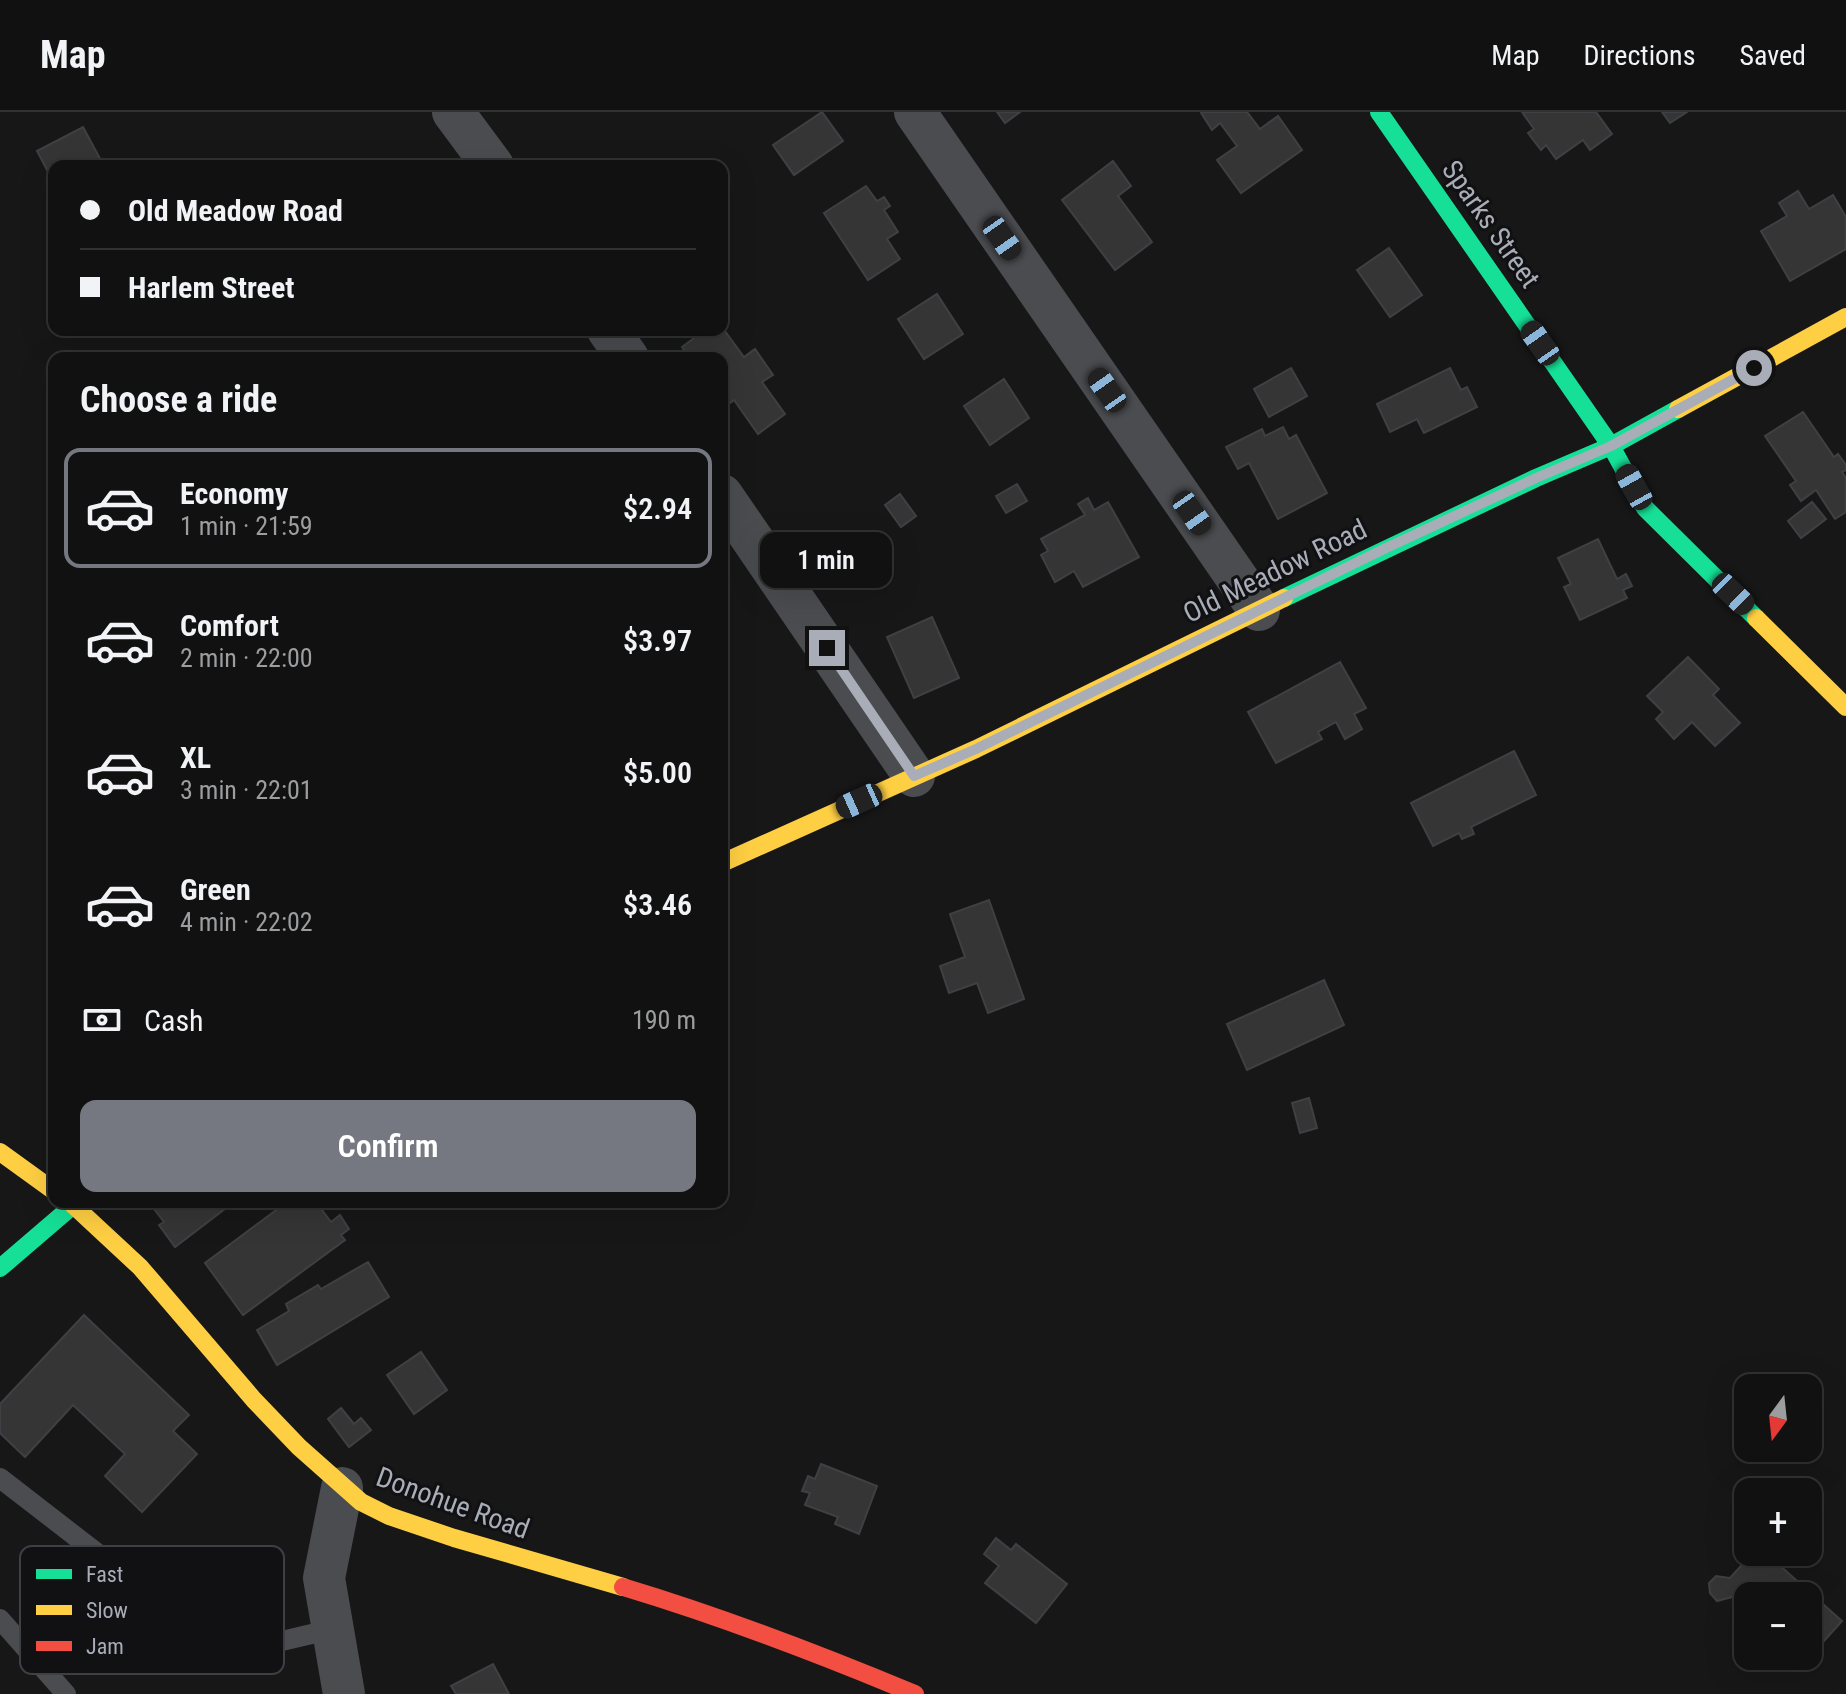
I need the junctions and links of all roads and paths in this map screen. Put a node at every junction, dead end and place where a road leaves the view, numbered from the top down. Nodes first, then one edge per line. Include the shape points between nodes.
1 (453, 112) edge
2 (915, 112) edge
3 (1379, 112) edge
4 (489, 160) edge
5 (1846, 317) edge
6 (1611, 446) junction
7 (728, 504) edge
8 (1259, 610) junction
9 (1846, 707) edge
10 (914, 776) junction
11 (728, 860) edge
12 (0, 1152) edge
13 (48, 1187) edge
14 (68, 1208) edge
15 (79, 1208) edge
16 (0, 1268) edge
17 (0, 1478) edge
18 (342, 1488) junction
19 (88, 1546) edge
20 (0, 1619) edge
21 (333, 1629) junction
22 (284, 1640) edge
23 (20, 1642) edge
24 (48, 1674) edge
25 (66, 1694) edge
26 (344, 1694) edge
27 (915, 1694) edge

1 - 4 street
2 - 8 street
3 - 6 street, Sparks Street
5 - 6 street, Old Meadow Road
6 - 8 street, Old Meadow Road
6 - 9 street, Sparks Street via 1645,508
7 - 10 street
8 - 10 street, Old Meadow Road
10 - 11 street, Old Meadow Road
12 - 13 street
14 - 16 street
15 - 18 street, Donohue Road
17 - 19 lane
18 - 21 street via 324,1578
18 - 27 street, Donohue Road via 389,1516 686,1606
20 - 23 lane
21 - 22 lane
21 - 26 street
24 - 25 lane

